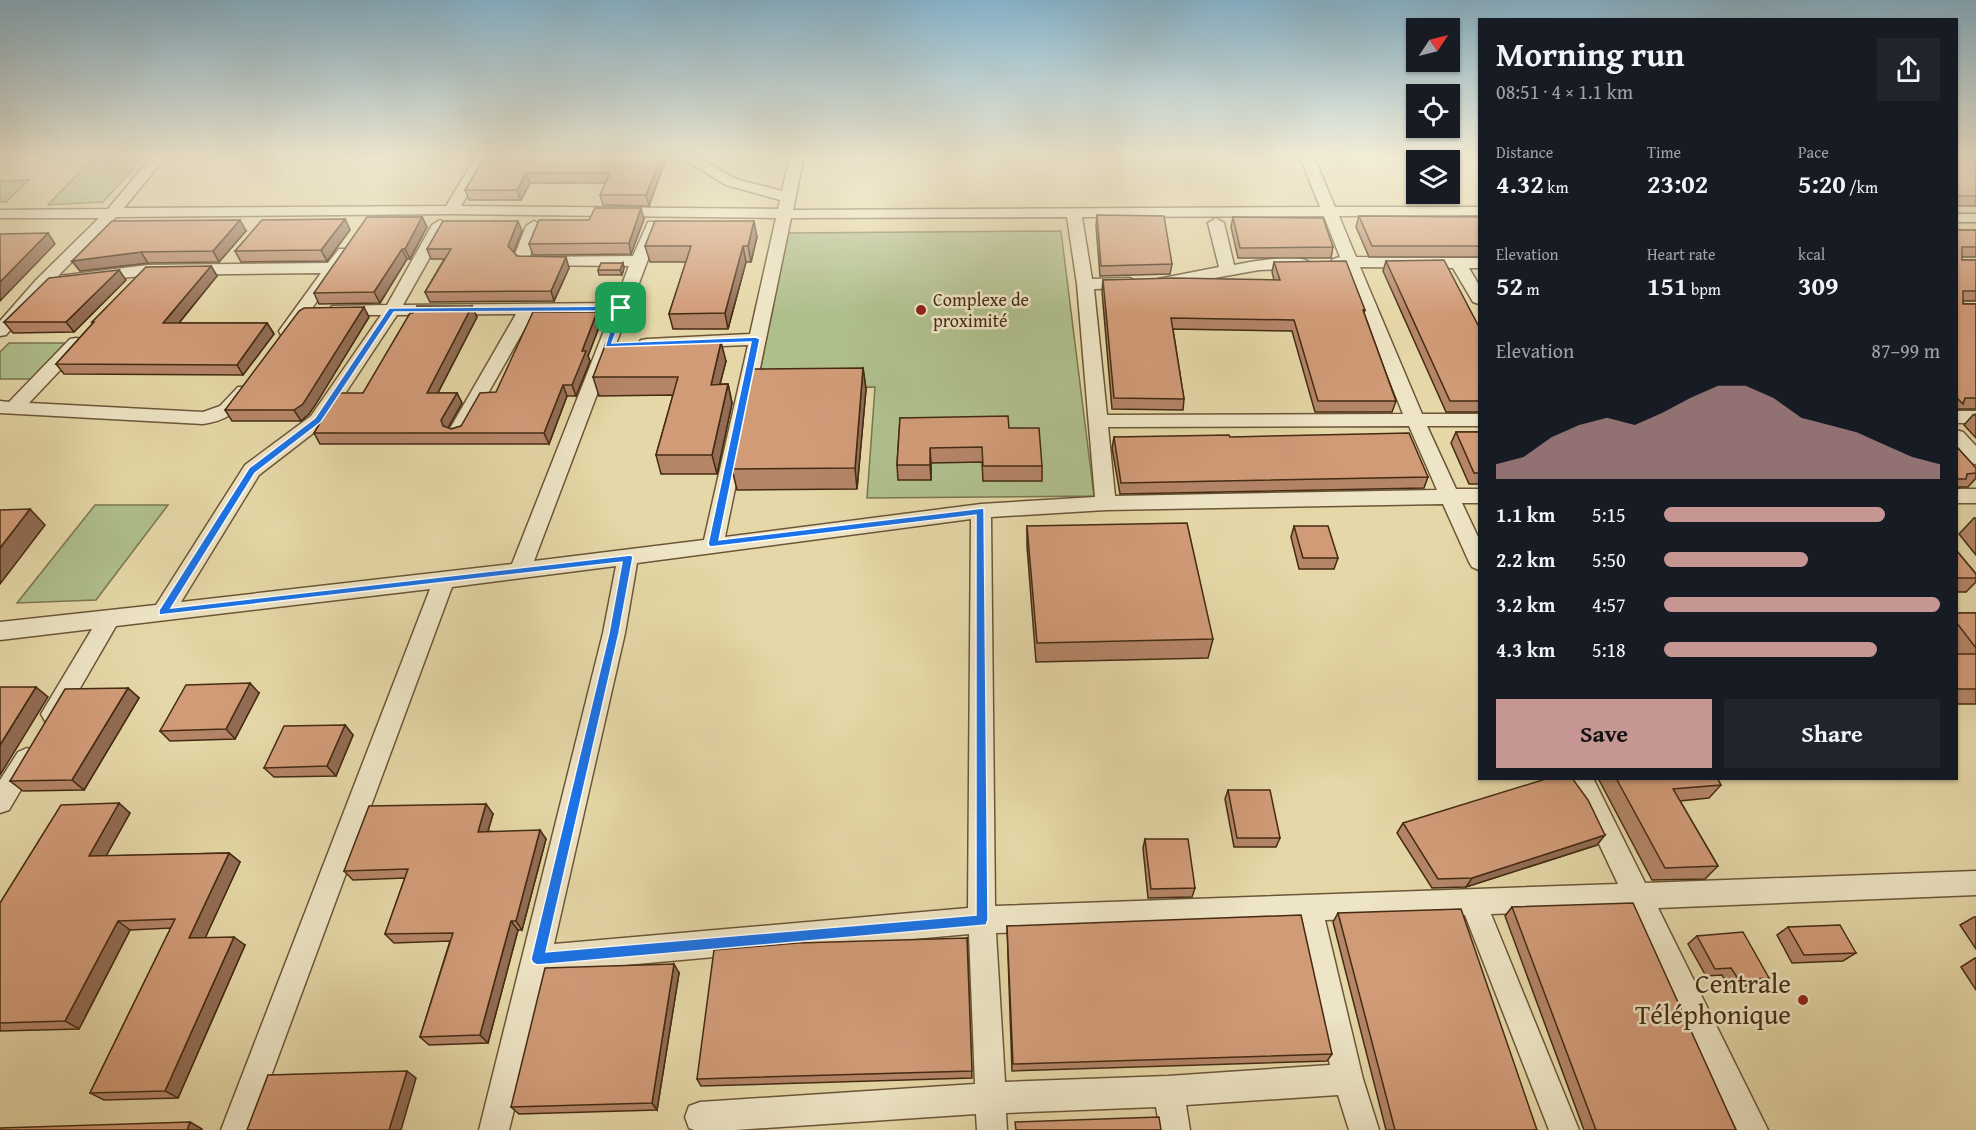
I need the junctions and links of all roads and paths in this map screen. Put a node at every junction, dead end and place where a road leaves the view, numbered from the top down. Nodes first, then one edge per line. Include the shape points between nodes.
1 (116, 208) edge
2 (451, 208) edge
3 (778, 208) edge
4 (785, 208) edge
5 (1327, 208) edge
6 (1478, 211) edge
7 (784, 212) junction
8 (0, 214) edge
9 (1330, 216) junction
10 (445, 217) junction
11 (1074, 217) junction
12 (1958, 217) edge
13 (1976, 218) edge
14 (106, 219) junction
15 (1478, 222) edge
16 (1216, 223) junction
17 (0, 225) edge
18 (653, 225) junction
19 (534, 226) junction
20 (351, 242) edge
21 (240, 251) edge
22 (639, 261) junction
23 (1350, 262) junction
24 (1458, 263) junction
25 (1478, 263) edge
26 (225, 268) junction
27 (331, 268) junction
28 (148, 270) junction
29 (1228, 271) junction
30 (42, 283) junction
31 (1085, 284) junction
32 (131, 287) edge
33 (1478, 297) edge
34 (621, 308) junction
35 (527, 309) junction
36 (392, 310) junction
37 (301, 311) junction
38 (89, 330) edge
39 (0, 331) edge
40 (756, 339) junction
41 (279, 343) edge
42 (607, 345) junction
43 (254, 377) edge
44 (7, 407) edge
45 (1958, 417) edge
46 (1976, 417) edge
47 (1415, 420) junction
48 (1478, 420) edge
49 (1099, 421) junction
50 (457, 432) edge
51 (1958, 438) edge
52 (1976, 458) edge
53 (1449, 496) junction
54 (1478, 496) edge
55 (1958, 496) edge
56 (1976, 496) edge
57 (1107, 502) junction
58 (981, 511) junction
59 (713, 544) junction
60 (628, 557) junction
61 (1478, 560) edge
62 (520, 571) junction
63 (444, 580) junction
64 (163, 612) junction
65 (109, 619) junction
66 (0, 631) edge
67 (1581, 780) edge
68 (0, 802) edge
69 (1976, 883) edge
70 (1639, 897) junction
71 (1473, 903) junction
72 (1309, 908) junction
73 (982, 920) junction
74 (537, 959) junction
75 (1348, 1079) junction
76 (1167, 1090) junction
77 (990, 1098) junction
78 (700, 1117) dead end
79 (236, 1130) edge
80 (494, 1130) edge
81 (992, 1130) edge
82 (1174, 1130) edge
83 (1364, 1130) edge
84 (1563, 1130) edge
85 (1753, 1130) edge

1 - 14 street
2 - 10 street
3 - 7 street
4 - 7 street
5 - 9 street
6 - 9 street
7 - 10 street
7 - 11 street
7 - 18 street
7 - 40 street
8 - 14 street
9 - 11 street
9 - 15 street
9 - 16 street
9 - 23 street
10 - 14 street
10 - 19 street
10 - 36 street
11 - 16 street
11 - 31 street
12 - 13 street
14 - 17 street
14 - 30 street
16 - 29 street
18 - 19 street
18 - 22 street
19 - 22 street via 522,257 528,262
20 - 27 street
21 - 26 street
22 - 34 street
23 - 24 street
23 - 29 street via 1259,265
23 - 47 street
24 - 25 street
24 - 33 street
26 - 27 street
26 - 28 street
27 - 37 street
28 - 30 street
28 - 32 street
29 - 31 street via 1167,282
30 - 39 street
31 - 49 street
34 - 35 street
34 - 42 street
35 - 36 street
35 - 50 street
36 - 37 street
36 - 64 street via 318,420 252,470
37 - 41 street
38 - 44 street
40 - 42 street
40 - 59 street
42 - 62 street
43 - 44 street via 232,407 213,417
45 - 46 street
47 - 48 street
47 - 49 street
47 - 53 street
49 - 57 street
51 - 52 street
53 - 54 street
53 - 57 street
53 - 61 street
55 - 56 street
57 - 58 street
58 - 59 street
58 - 73 street
59 - 60 street
60 - 62 street
60 - 74 street via 614,633
62 - 63 street
63 - 64 street
63 - 79 street
64 - 65 street
65 - 66 street
65 - 68 street
67 - 70 street
69 - 70 street
70 - 71 street
70 - 85 street
71 - 72 street
71 - 84 street
72 - 73 street
72 - 75 street
73 - 74 street
73 - 77 street
74 - 80 street
75 - 76 street
75 - 83 street
76 - 77 street
76 - 82 street
77 - 78 street
77 - 81 street

